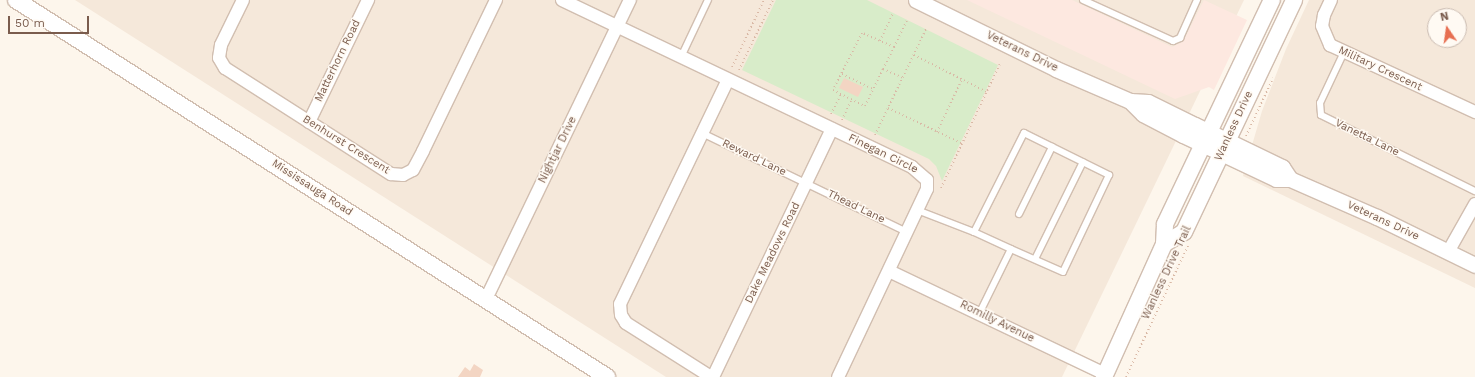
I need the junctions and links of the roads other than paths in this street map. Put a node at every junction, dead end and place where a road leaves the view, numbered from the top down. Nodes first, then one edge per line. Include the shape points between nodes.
1 (16, 0) edge
2 (244, 0) edge
3 (368, 0) edge
4 (496, 0) edge
5 (562, 0) edge
6 (630, 0) edge
7 (708, 0) edge
8 (916, 0) edge
9 (1082, 0) edge
10 (1197, 0) edge
11 (1272, 0) edge
12 (1294, 0) edge
13 (1331, 0) edge
14 (617, 26) junction
15 (1344, 52) junction
16 (681, 57) junction
17 (728, 80) junction
18 (1475, 112) edge
19 (309, 122) junction
20 (832, 129) junction
21 (702, 133) junction
22 (1206, 138) junction
23 (1052, 147) junction
24 (1224, 147) junction
25 (1083, 162) junction
26 (806, 183) junction
27 (1475, 191) edge
28 (1475, 204) edge
29 (917, 210) junction
30 (1019, 214) dead end
31 (907, 232) junction
32 (974, 232) junction
33 (1164, 244) junction
34 (1011, 249) junction
35 (1448, 252) junction
36 (1035, 259) junction
37 (1475, 265) edge
38 (889, 270) junction
39 (486, 299) junction
40 (979, 314) junction
41 (1105, 376) edge
42 (607, 377) edge
43 (712, 377) edge
44 (838, 377) edge

1 - 39 main road, Mississauga Road
2 - 19 street, Benhurst Crescent via 221,45 219,58 225,68
3 - 19 street, Matterhorn Road
4 - 19 street, Benhurst Crescent via 413,170 403,175 391,174
5 - 14 street, Finegan Circle
6 - 14 street, Nightjar Drive
7 - 16 lane
8 - 22 street, Veterans Drive via 1056,69 1130,101 1148,102
9 - 10 lane via 1173,41 1180,38
11 - 22 main road, Wanless Drive
12 - 24 main road, Wanless Drive
13 - 15 street, Military Crescent via 1324,15 1324,36 1330,45
14 - 16 street, Finegan Circle
14 - 39 street, Nightjar Drive
15 - 18 street, Military Crescent
15 - 27 lane, Vanetta Lane via 1320,103 1321,115
16 - 17 street, Finegan Circle
17 - 20 street, Finegan Circle
17 - 21 street
20 - 26 street, Dake Meadows Road
20 - 29 street, Finegan Circle via 921,172 927,180 927,189
21 - 26 lane, Reward Lane
21 - 43 street via 620,304 621,315 626,324
22 - 24 street, Veterans Drive
22 - 33 main road, Wanless Drive via 1165,224
23 - 25 lane
23 - 30 lane
23 - 32 lane via 1024,133
24 - 33 main road, Wanless Drive via 1184,232
24 - 35 street, Veterans Drive via 1276,179 1290,179
25 - 36 lane
25 - 36 lane via 1109,175 1063,272
26 - 31 lane, Thead Lane
26 - 43 street, Dake Meadows Road
28 - 35 street
29 - 31 street, Finegan Circle
29 - 32 lane
31 - 38 street, Finegan Circle
32 - 34 lane
33 - 41 main road, Wanless Drive
34 - 36 lane
34 - 40 lane
35 - 37 street, Veterans Drive
38 - 40 street, Romilly Avenue
38 - 44 street, Finegan Circle
39 - 42 main road, Mississauga Road
40 - 41 street, Romilly Avenue

